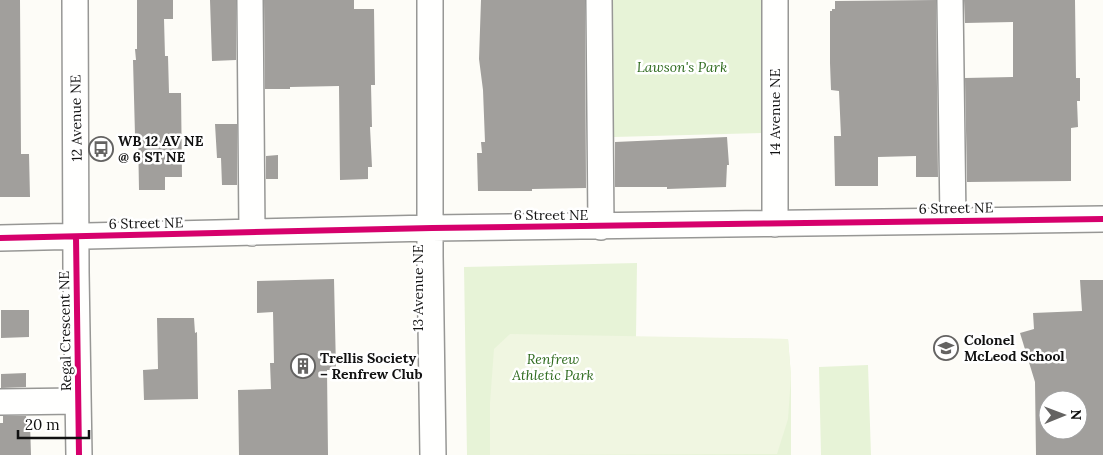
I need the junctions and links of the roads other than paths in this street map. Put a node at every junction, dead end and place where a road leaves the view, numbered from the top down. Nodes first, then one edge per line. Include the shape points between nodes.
1 (75, 0) edge
2 (250, 0) edge
3 (430, 0) edge
4 (599, 0) edge
5 (774, 0) edge
6 (950, 0) edge
7 (1103, 219) edge
8 (952, 220) junction
9 (775, 224) junction
10 (600, 227) junction
11 (431, 228) junction
12 (252, 233) junction
13 (76, 236) junction
14 (0, 238) edge
15 (78, 401) junction
16 (0, 402) edge
17 (79, 455) edge
18 (433, 455) edge

1 - 13 street, 12 Avenue NE
2 - 12 street
3 - 11 street, 13 Avenue NE
4 - 10 street
5 - 9 street, 14 Avenue NE
6 - 8 street
7 - 8 street, 6 Street NE
8 - 9 street, 6 Street NE
9 - 10 street, 6 Street NE
10 - 11 street, 6 Street NE
11 - 12 street, 6 Street NE
11 - 18 street, 13 Avenue NE
12 - 13 street, 6 Street NE
13 - 14 street, 6 Street NE
13 - 15 street, Regal Crescent NE
15 - 16 street
15 - 17 street, Regal Crescent NE

